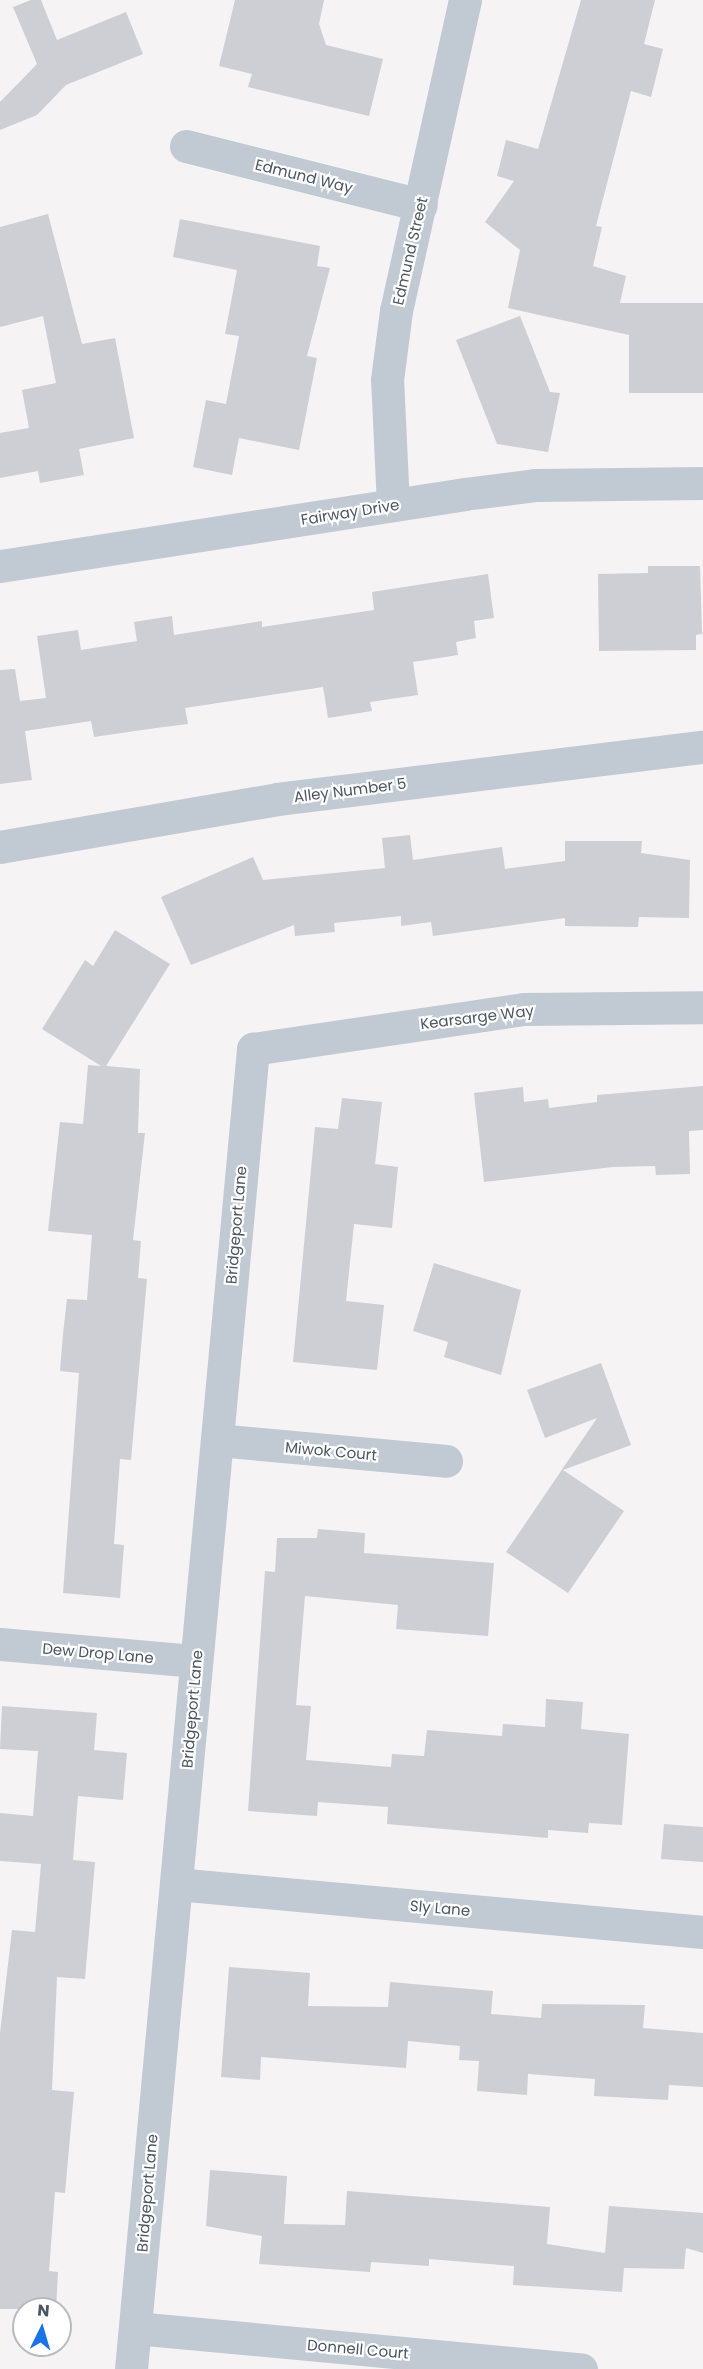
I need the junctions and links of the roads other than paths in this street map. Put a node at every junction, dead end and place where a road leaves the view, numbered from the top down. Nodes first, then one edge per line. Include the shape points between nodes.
1 (465, 0) edge
2 (186, 146) dead end
3 (421, 205) junction
4 (703, 483) edge
5 (393, 505) junction
6 (0, 566) edge
7 (703, 747) edge
8 (0, 847) edge
9 (703, 1007) edge
10 (253, 1049) joint
11 (217, 1440) junction
12 (446, 1461) dead end
13 (0, 1644) edge
14 (196, 1661) junction
15 (176, 1884) junction
16 (703, 1932) edge
17 (135, 2328) junction
18 (131, 2369) edge
19 (581, 2369) edge

1 - 3 street, Edmund Street
2 - 3 street, Edmund Way
3 - 5 street, Edmund Street via 396,311 387,380
4 - 5 street, Fairway Drive via 536,485
5 - 6 street, Fairway Drive
7 - 8 street, Alley Number 5 via 277,799
9 - 10 street, Kearsarge Way via 524,1009
10 - 11 street, Bridgeport Lane
11 - 12 street, Miwok Court
11 - 14 street, Bridgeport Lane
13 - 14 street, Dew Drop Lane
14 - 15 street, Bridgeport Lane
15 - 16 street, Sly Lane
15 - 17 street, Bridgeport Lane
17 - 18 street, Bridgeport Lane
17 - 19 street, Donnell Court

